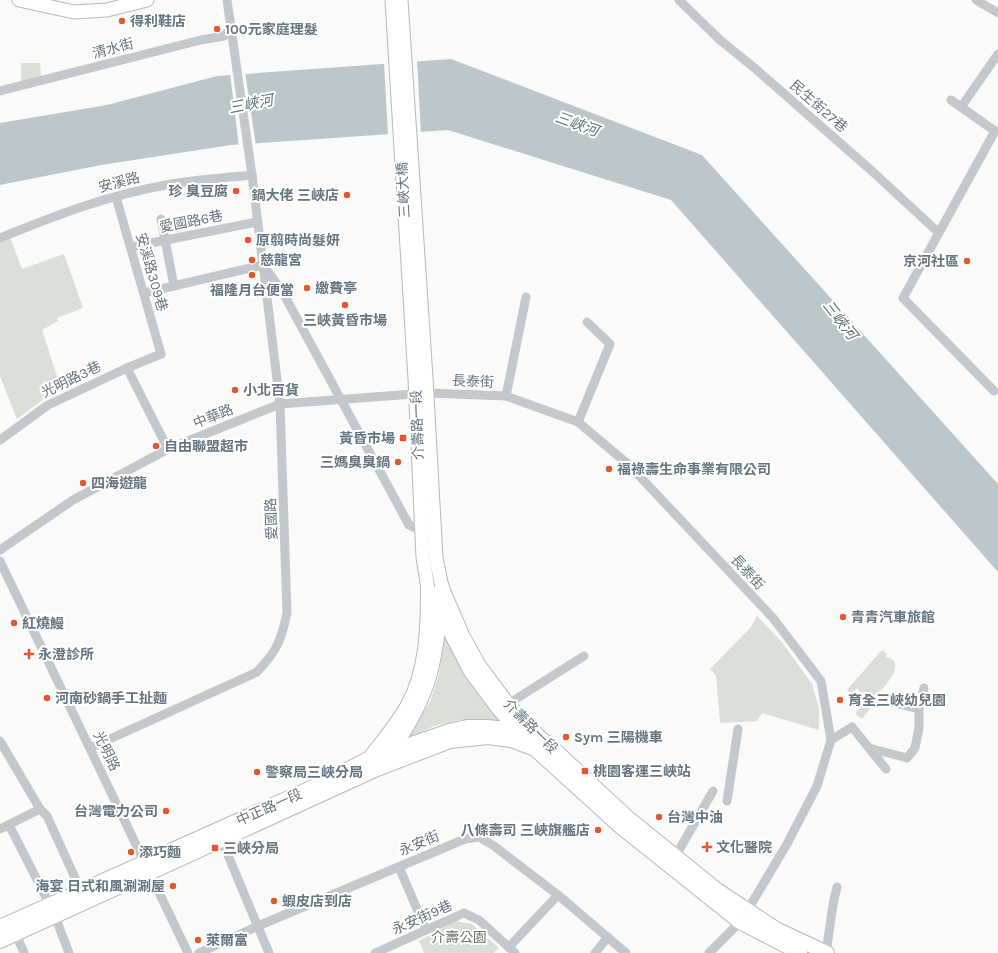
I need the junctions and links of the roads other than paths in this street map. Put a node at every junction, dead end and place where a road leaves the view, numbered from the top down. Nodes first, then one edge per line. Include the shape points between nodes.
1 (19, 0) edge
2 (147, 0) edge
3 (227, 0) edge
4 (392, 0) edge
5 (402, 0) edge
6 (679, 0) edge
7 (976, 0) edge
8 (998, 13) edge
9 (231, 32) junction
10 (998, 54) edge
11 (0, 91) edge
12 (951, 100) dead end
13 (961, 107) junction
14 (252, 175) junction
15 (409, 192) junction
16 (116, 197) junction
17 (161, 219) dead end
18 (257, 222) junction
19 (939, 233) junction
20 (0, 238) edge
21 (165, 240) junction
22 (131, 247) junction
23 (263, 265) junction
24 (174, 286) junction
25 (144, 293) junction
26 (526, 297) dead end
27 (587, 322) dead end
28 (161, 354) joint
29 (127, 368) junction
30 (421, 379) joint
31 (994, 391) dead end
32 (421, 394) junction
33 (506, 396) junction
34 (340, 400) junction
35 (280, 404) junction
36 (578, 422) junction
37 (0, 440) edge
38 (168, 449) junction
39 (421, 530) junction
40 (0, 550) edge
41 (0, 561) edge
42 (442, 587) junction
43 (428, 589) junction
44 (440, 614) junction
45 (584, 656) dead end
46 (924, 688) dead end
47 (887, 701) dead end
48 (508, 704) junction
49 (919, 709) junction
50 (738, 729) dead end
51 (517, 730) junction
52 (831, 740) junction
53 (0, 741) edge
54 (540, 746) junction
55 (90, 748) junction
56 (869, 748) junction
57 (390, 752) junction
58 (373, 764) junction
59 (886, 769) dead end
60 (713, 791) dead end
61 (727, 801) dead end
62 (40, 809) junction
63 (251, 822) junction
64 (4, 827) edge
65 (222, 841) junction
66 (675, 857) junction
67 (148, 867) junction
68 (399, 867) junction
69 (837, 887) dead end
70 (81, 891) junction
71 (558, 895) junction
72 (52, 910) junction
73 (743, 917) junction
74 (258, 926) junction
75 (0, 927) edge
76 (426, 930) junction
77 (16, 934) junction
78 (608, 937) junction
79 (0, 941) edge
80 (512, 950) edge
81 (24, 953) edge
82 (69, 953) edge
83 (188, 953) edge
84 (199, 953) edge
85 (269, 953) edge
86 (375, 953) edge
87 (595, 953) edge
88 (626, 953) edge
89 (709, 953) edge
90 (800, 953) edge
91 (827, 953) edge

1 - 2 main road via 74,12 106,10
3 - 9 street, 愛國路
4 - 15 main road, 三峽大橋
5 - 15 main road, 三峽大橋
6 - 19 street, 民生街27巷 via 720,40 873,172
7 - 8 street
9 - 11 street, 清水街 via 224,36
9 - 14 street, 愛國路
10 - 13 street
12 - 13 street
13 - 19 street via 995,131
14 - 16 street, 安溪路 via 166,185
14 - 18 street, 愛國路
15 - 30 main road, 三峽大橋
16 - 20 street, 安溪路 via 68,211
16 - 22 street, 安溪路309巷
17 - 21 street
18 - 21 street, 愛國路6巷
18 - 23 street, 愛國路
19 - 31 street via 902,298
21 - 22 street, 愛國路6巷
21 - 24 street
22 - 25 street, 安溪路309巷
23 - 24 street
23 - 34 street via 282,291
23 - 35 street, 愛國路
24 - 25 street
25 - 28 street, 安溪路309巷
26 - 33 street
27 - 36 street via 610,344
28 - 29 street, 光明路3巷
29 - 37 street, 光明路3巷 via 48,405
29 - 38 street
30 - 32 main road, 介壽路一段
32 - 33 street, 長泰街
32 - 34 street, 中華路
32 - 39 main road, 介壽路一段
32 - 42 main road, 介壽路一段 via 436,558
33 - 36 street, 長泰街
34 - 35 street, 中華路
34 - 39 street via 409,525
35 - 38 street, 中華路
35 - 55 street, 愛國路 via 287,589 287,613 282,639 271,657 257,672
36 - 52 street, 長泰街 via 629,465 773,618 821,681
38 - 40 street, 中華路 via 74,500
39 - 43 main road, 介壽路一段
41 - 55 street, 光明路
42 - 44 main road
42 - 48 main road, 介壽路一段 via 463,636 479,665
43 - 44 main road, 介壽路一段
43 - 58 main road via 426,642 419,680 408,706
44 - 51 main road, 介壽路一段 via 470,671
44 - 57 main road via 437,644 428,685 411,721
45 - 48 street
46 - 49 street
47 - 49 street
48 - 54 main road, 介壽路一段
49 - 56 street via 915,748 907,758
50 - 61 street
51 - 54 main road, 中正路一段
51 - 57 main road, 中正路一段 via 467,727
52 - 56 street via 852,727
52 - 73 street, 長泰街 via 817,786 787,844
53 - 62 street
54 - 58 main road, 中正路一段 via 488,737 468,738
54 - 66 main road, 介壽路一段
54 - 73 main road, 介壽路一段 via 622,827
55 - 67 street, 光明路
56 - 59 street
57 - 58 main road, 中正路一段
58 - 63 main road, 中正路一段 via 320,784
60 - 66 street
62 - 64 street
62 - 70 street via 47,816
63 - 65 main road, 中正路一段
63 - 67 main road, 中正路一段
64 - 72 street
65 - 67 main road, 中正路一段
65 - 74 street
66 - 73 main road, 介壽路一段 via 717,890
67 - 70 main road, 中正路一段
67 - 72 main road, 中正路一段
67 - 83 street, 光明路
68 - 71 street, 永安街 via 465,839 479,837
68 - 74 street, 永安街
68 - 76 street
69 - 91 street via 831,909 832,923
70 - 72 main road, 中正路一段
71 - 78 street, 永安街
71 - 80 street
72 - 75 main road, 中正路一段
72 - 77 main road, 中正路一段
72 - 82 street
73 - 89 street, 長泰街
73 - 90 main road, 介壽路一段
73 - 91 main road, 介壽路一段
74 - 84 street, 永安街
74 - 85 street
76 - 80 street, 永安街9巷 via 464,913 478,920
76 - 86 street, 永安街9巷
77 - 79 main road, 中正路一段
77 - 81 street
78 - 87 street
78 - 88 street, 永安街

